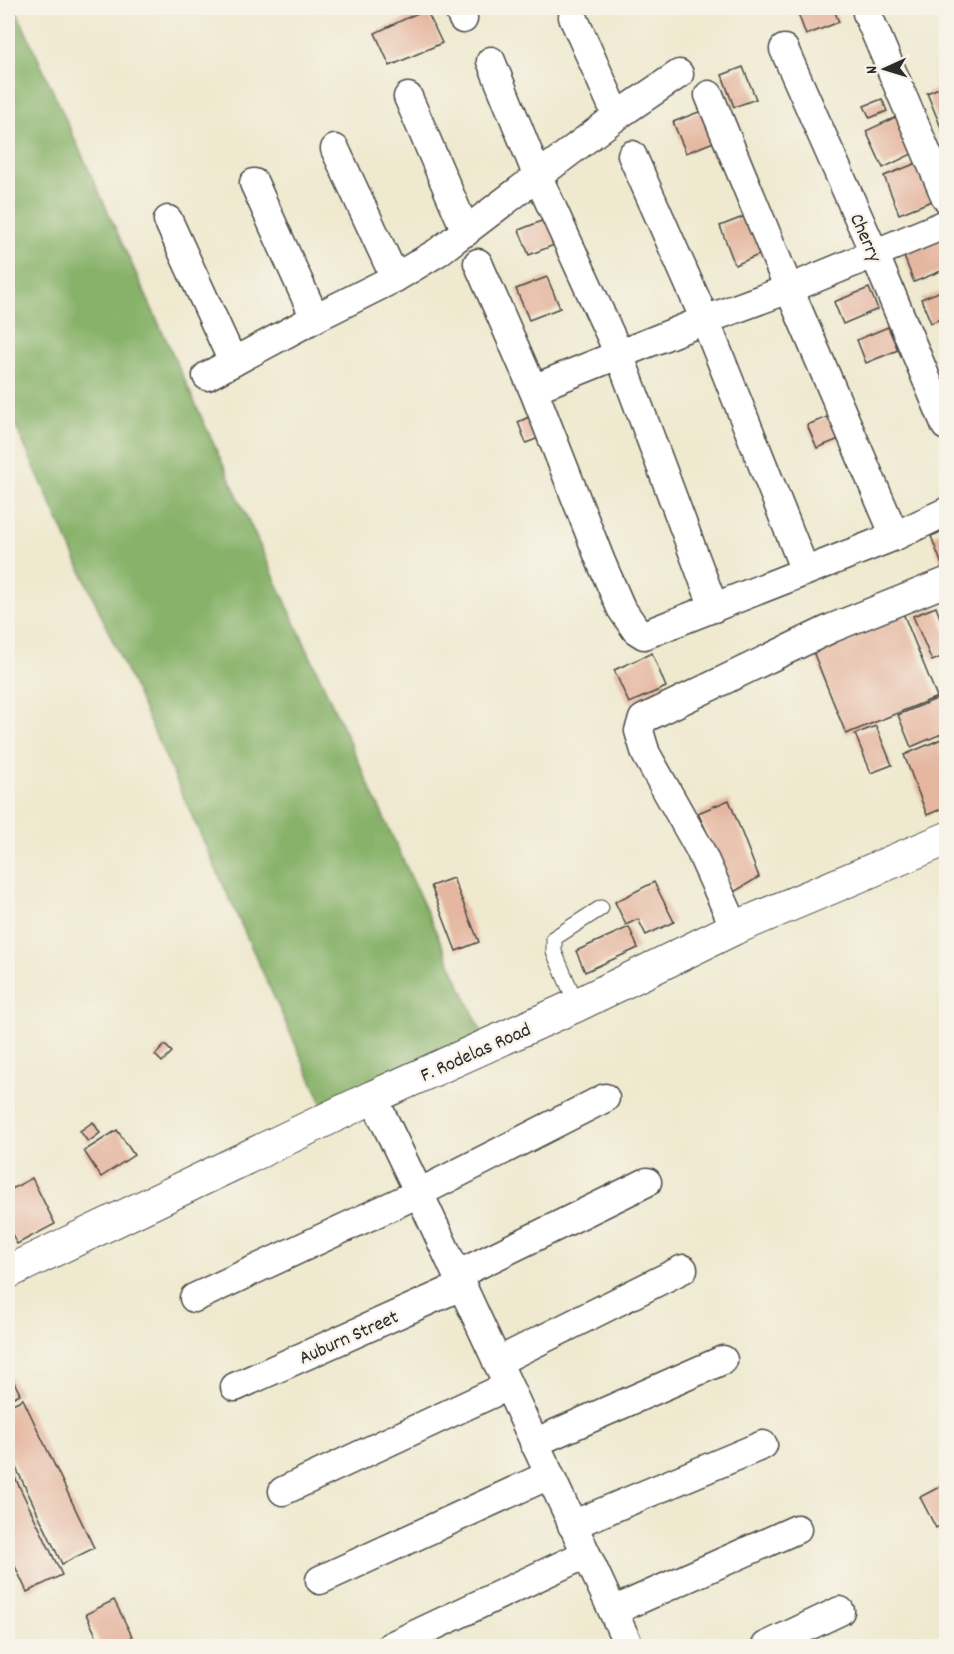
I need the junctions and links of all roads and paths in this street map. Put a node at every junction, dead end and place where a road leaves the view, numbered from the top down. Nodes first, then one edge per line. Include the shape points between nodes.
1 (867, 13) dead end
2 (573, 17) dead end
3 (784, 49) dead end
4 (491, 61) dead end
5 (679, 74) dead end
6 (709, 94) dead end
7 (408, 97) dead end
8 (617, 116) junction
9 (335, 149) dead end
10 (632, 156) dead end
11 (537, 177) junction
12 (254, 183) dead end
13 (946, 198) edge
14 (168, 220) dead end
15 (946, 224) edge
16 (466, 232) junction
17 (875, 255) junction
18 (478, 263) dead end
19 (395, 278) junction
20 (789, 289) junction
21 (315, 318) junction
22 (705, 320) junction
23 (619, 354) junction
24 (233, 362) junction
25 (207, 376) dead end
26 (533, 389) junction
27 (946, 426) edge
28 (946, 512) edge
29 (895, 536) junction
30 (805, 571) junction
31 (946, 582) edge
32 (714, 608) junction
33 (946, 839) edge
34 (601, 908) dead end
35 (735, 927) junction
36 (578, 1005) junction
37 (373, 1097) junction
38 (605, 1098) dead end
39 (647, 1182) dead end
40 (419, 1193) junction
41 (683, 1269) dead end
42 (8, 1272) edge
43 (459, 1280) junction
44 (194, 1298) dead end
45 (723, 1360) dead end
46 (503, 1374) junction
47 (235, 1387) dead end
48 (534, 1443) junction
49 (763, 1445) dead end
50 (549, 1475) junction
51 (283, 1491) dead end
52 (572, 1525) junction
53 (796, 1528) dead end
54 (586, 1554) junction
55 (320, 1580) dead end
56 (613, 1611) junction
57 (840, 1611) dead end
58 (622, 1644) edge
59 (391, 1647) edge
60 (766, 1647) edge

1 - 13 street
2 - 8 street
3 - 17 street, Cherry
4 - 11 street
5 - 8 street
6 - 20 street
7 - 16 street
8 - 11 street
9 - 19 street
10 - 22 street
11 - 16 street
11 - 23 street
12 - 21 street
14 - 24 street
15 - 17 street
16 - 19 street
17 - 20 street
17 - 27 street, Cherry
18 - 26 street
19 - 21 street
20 - 22 street
20 - 29 street
21 - 24 street
22 - 23 street
22 - 30 street
23 - 26 street
23 - 32 street
24 - 25 street
26 - 32 street via 601,562 621,608 636,630 644,635
28 - 29 street
29 - 30 street
30 - 32 street
31 - 35 street via 832,628 643,719 639,731 646,754 699,848
33 - 35 street, F. Rodelas Road
34 - 36 lane via 554,938 554,952
35 - 36 street, F. Rodelas Road
36 - 37 street, F. Rodelas Road
37 - 40 street
37 - 42 street, F. Rodelas Road
38 - 40 street
39 - 43 street, Auburn Street
40 - 43 street
40 - 44 street
41 - 46 street
43 - 46 street
43 - 47 street, Auburn Street
45 - 48 street
46 - 48 street
46 - 51 street
48 - 50 street
49 - 52 street
50 - 52 street
50 - 55 street
52 - 54 street
53 - 56 street
54 - 56 street
54 - 59 street
56 - 58 street
57 - 60 street

